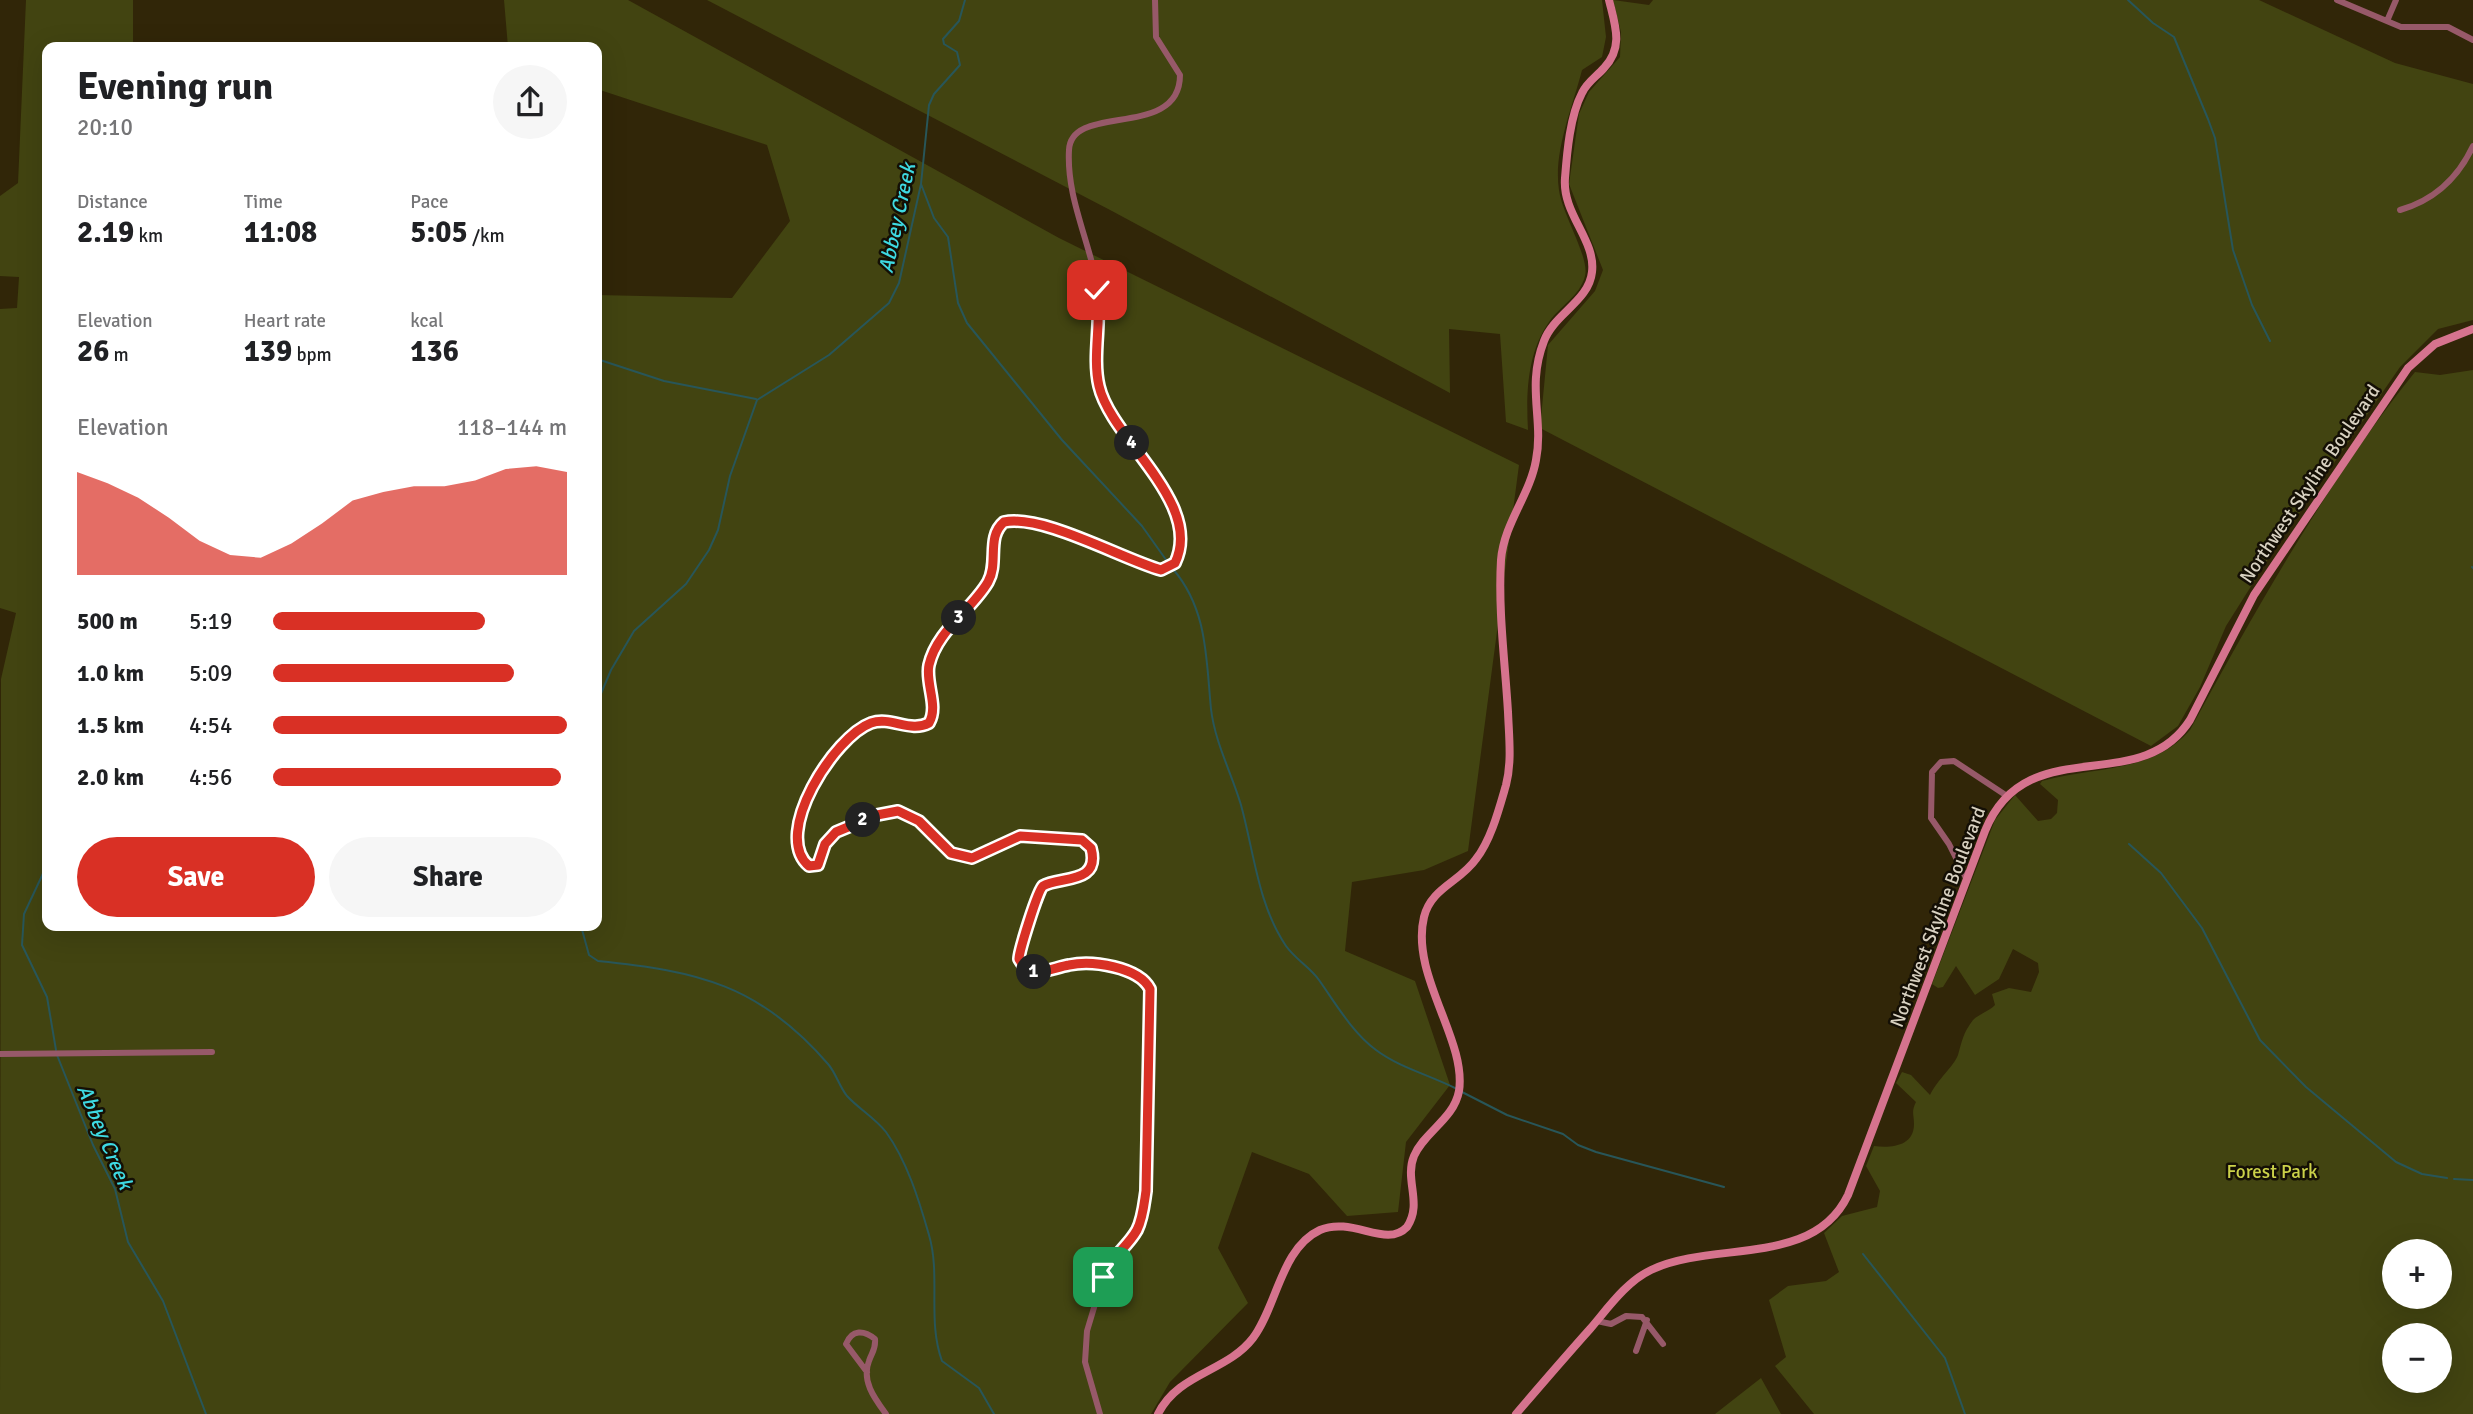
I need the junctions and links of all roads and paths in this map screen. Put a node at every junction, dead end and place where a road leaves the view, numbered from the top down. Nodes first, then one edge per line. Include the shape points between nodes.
1 (1155, 0) edge
2 (1609, 0) edge
3 (2337, 0) edge
4 (2396, 0) edge
5 (2387, 21) junction
6 (2473, 40) edge
7 (2473, 146) edge
8 (2400, 209) dead end
9 (2473, 329) edge
10 (2007, 796) junction
11 (1967, 880) junction
12 (212, 1052) dead end
13 (0, 1054) edge
14 (1647, 1320) junction
15 (1597, 1321) junction
16 (1663, 1344) dead end
17 (1636, 1352) dead end
18 (867, 1373) junction
19 (886, 1414) edge
20 (1100, 1414) edge
21 (1158, 1414) edge
22 (1516, 1414) edge

1 - 20 street via 1156,37 1180,75 1177,93 1156,112 1080,129 1070,141 1069,151 1076,211 1099,300 1099,387 1169,500 1177,525 1177,557 1168,569 1161,570 1070,535 1020,521 1004,522 996,535 989,582 932,656 929,723 916,728 878,722 861,729 821,771 799,826 801,853 809,866 818,865 825,844 836,832 889,812 912,816 941,845 964,858 1020,836 1082,840 1091,848 1091,863 1078,878 1049,884 1038,892 1019,959 1032,972 1080,963 1126,971 1150,989 1142,1218 1105,1271 1084,1350
2 - 21 main road via 1617,35 1615,52 1581,95 1566,174 1565,198 1591,254 1591,277 1584,293 1554,324 1542,346 1534,389 1536,459 1502,549 1508,775 1480,854 1440,889 1423,921 1427,970 1456,1063 1458,1095 1414,1156 1410,1171 1414,1212 1404,1230 1383,1235 1345,1225 1311,1235 1294,1254 1258,1331 1246,1346 1179,1387
3 - 5 street
4 - 5 street
5 - 6 street via 2412,29 2448,27
7 - 8 street via 2449,183 2429,198
9 - 10 main road, Northwest Skyline Boulevard via 2427,349 2396,385 2254,595 2190,720 2176,738 2139,758 2037,776
10 - 11 main road, Northwest Skyline Boulevard via 1991,817
10 - 11 street via 1954,761 1941,762 1932,772 1931,818
11 - 15 main road, Northwest Skyline Boulevard via 1837,1216 1803,1239 1654,1269 1629,1286
12 - 13 street
14 - 15 street via 1632,1315 1611,1324
14 - 16 street
14 - 17 street
15 - 22 main road, Northwest Skyline Boulevard
18 - 18 street via 875,1339 858,1332 846,1344
18 - 19 street via 873,1396

